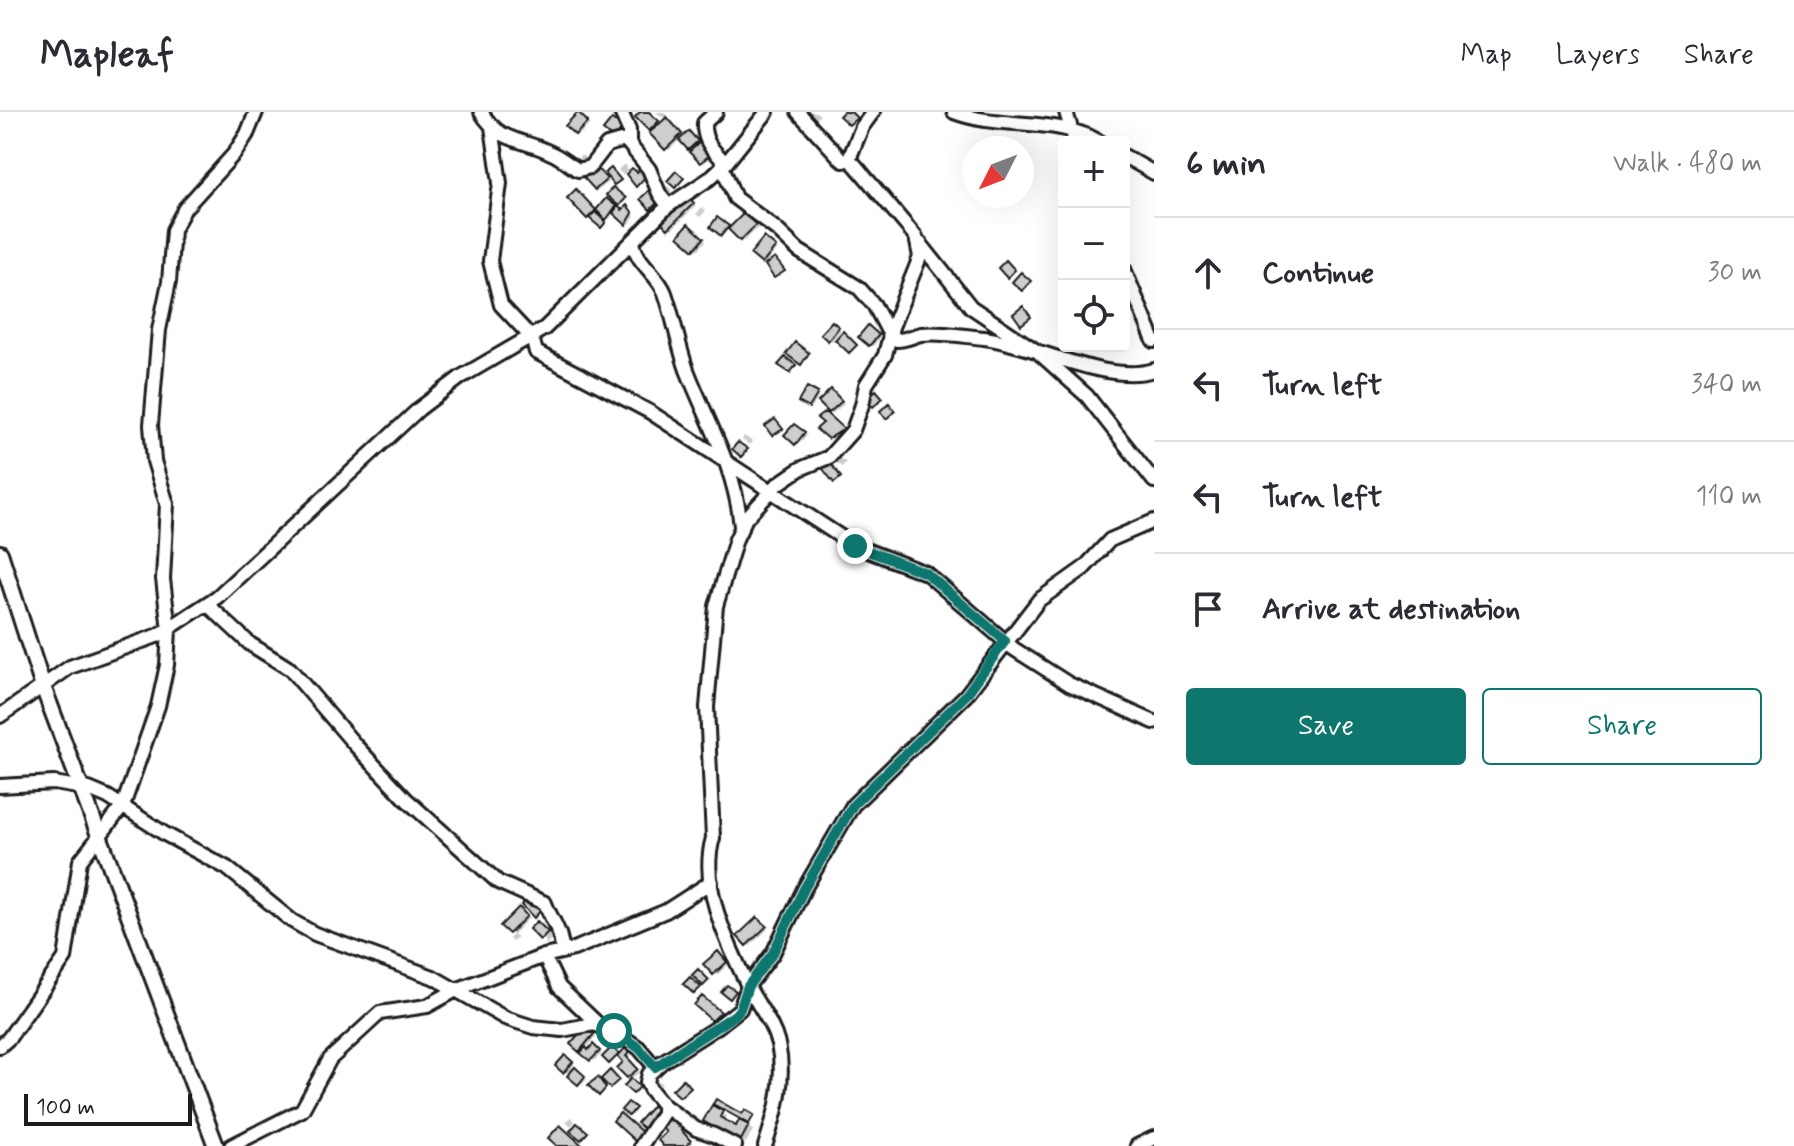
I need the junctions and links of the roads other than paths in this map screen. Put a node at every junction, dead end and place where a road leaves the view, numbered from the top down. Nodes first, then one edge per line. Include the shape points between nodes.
1 (256, 112) edge
2 (481, 112) edge
3 (621, 112) edge
4 (716, 112) edge
5 (767, 112) edge
6 (784, 112) edge
7 (798, 112) edge
8 (873, 112) edge
9 (954, 112) edge
10 (1066, 112) edge
11 (808, 125) junction
12 (492, 127) junction
13 (1074, 136) edge
14 (628, 139) junction
15 (849, 159) junction
16 (1130, 159) edge
17 (724, 164) junction
18 (1154, 173) edge
19 (668, 206) junction
20 (916, 237) junction
21 (633, 242) junction
22 (1129, 280) edge
23 (890, 335) junction
24 (532, 338) junction
25 (1154, 341) edge
26 (1033, 348) junction
27 (1154, 370) edge
28 (727, 461) junction
29 (1154, 481) edge
30 (771, 491) junction
31 (1154, 521) edge
32 (741, 526) junction
33 (0, 553) edge
34 (207, 604) junction
35 (169, 630) junction
36 (1005, 641) junction
37 (42, 684) junction
38 (0, 716) edge
39 (1154, 722) edge
40 (0, 786) edge
41 (82, 787) junction
42 (123, 806) junction
43 (101, 837) junction
44 (711, 882) junction
45 (562, 952) junction
46 (544, 956) junction
47 (748, 986) junction
48 (456, 990) junction
49 (600, 1026) junction
50 (0, 1046) edge
51 (655, 1067) junction
52 (663, 1105) junction
53 (1154, 1138) edge
54 (216, 1146) edge
55 (231, 1146) edge
56 (641, 1146) edge
57 (735, 1146) edge
58 (765, 1146) edge
59 (1137, 1146) edge

1 - 35 street via 234,154 185,208 173,230 151,425 154,461 167,504 163,579
2 - 12 street
3 - 14 street
4 - 17 street via 704,123 703,133
5 - 17 street
6 - 11 street
7 - 11 street
8 - 15 street
9 - 13 street
10 - 13 street
11 - 15 street via 843,161
12 - 14 street via 582,171 607,145
12 - 24 street via 500,183 490,261 501,305
14 - 19 street
15 - 20 street
16 - 18 street
17 - 19 street
17 - 23 street via 735,198 799,251 859,288
19 - 21 street
20 - 23 street via 920,257
20 - 26 street via 971,307
21 - 24 street
21 - 28 street via 664,290 686,365
22 - 25 street
23 - 26 street via 902,341 921,334 987,338
23 - 30 street via 882,363 866,385 853,430 829,457 800,469
24 - 28 street via 536,352 650,412
24 - 34 street via 429,400
26 - 27 street via 1080,365 1131,374
26 - 29 street via 1087,396
28 - 30 street
28 - 32 street
30 - 32 street
30 - 36 street via 855,546 926,573
31 - 36 street via 1110,540 1084,568 1039,600
32 - 44 street via 718,599 711,650
33 - 37 main road
34 - 35 street
34 - 45 street via 250,644 290,669 407,800 498,882 545,903 562,935
35 - 37 street via 79,663
35 - 42 street via 158,706
36 - 39 street via 1069,684
36 - 47 street via 966,695 853,805 773,953
37 - 38 street
37 - 41 main road
40 - 41 street
41 - 42 street
41 - 43 main road
42 - 43 street
42 - 48 street via 227,868 315,934
43 - 50 street via 80,861 65,958
43 - 54 main road
44 - 45 street via 666,911
44 - 47 street
45 - 46 street
46 - 48 street
46 - 49 street via 559,987
47 - 51 street via 735,1015
47 - 58 street via 771,1022 780,1061 780,1097
48 - 49 street via 505,1018 533,1027
48 - 55 street via 427,1006 380,1013 330,1059 302,1110
49 - 51 street via 629,1040
51 - 52 street via 647,1082
52 - 56 street
52 - 57 street via 696,1129
53 - 59 street

